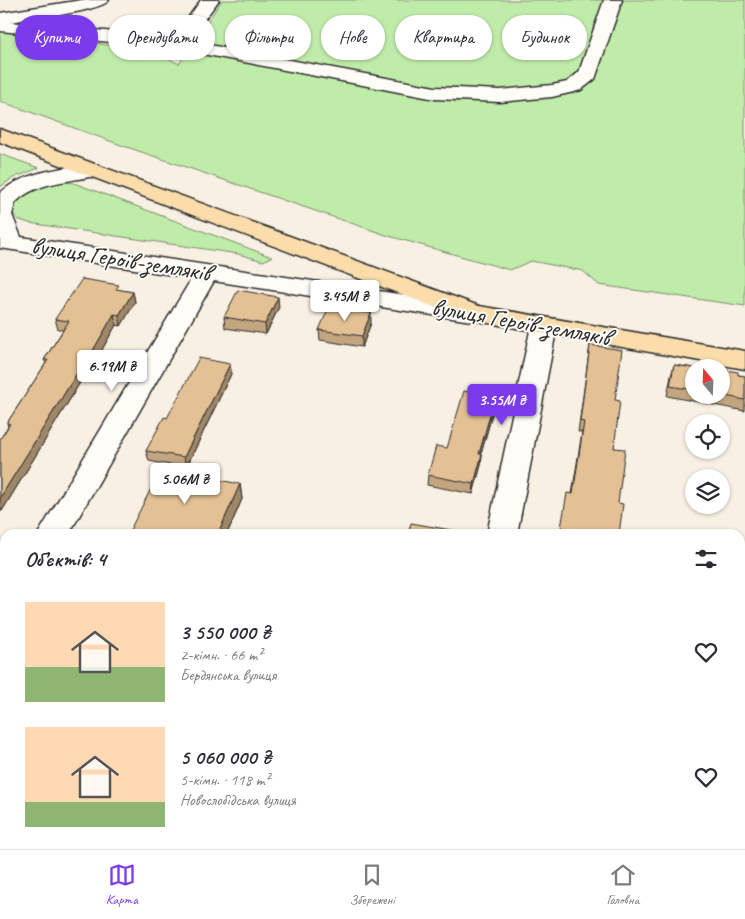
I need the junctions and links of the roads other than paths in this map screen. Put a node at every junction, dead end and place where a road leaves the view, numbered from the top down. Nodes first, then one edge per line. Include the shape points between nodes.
1 (100, 0) edge
2 (210, 0) edge
3 (613, 0) edge
4 (199, 15) edge
5 (0, 19) edge
6 (0, 26) edge
7 (108, 37) edge
8 (215, 52) edge
9 (0, 135) edge
10 (91, 170) junction
11 (6, 242) edge
12 (207, 272) junction
13 (475, 313) junction
14 (544, 326) junction
15 (745, 360) edge
16 (56, 529) edge
17 (503, 529) edge

1 - 5 street
2 - 4 street
3 - 8 street via 588,75 574,86 552,91 500,96 435,93
6 - 7 street
9 - 10 main road
10 - 11 street via 36,182 10,195 0,212
10 - 13 main road
11 - 12 street, вулиця Героїв-земляків
12 - 13 street, вулиця Героїв-земляків
12 - 16 street
13 - 14 main road, вулиця Героїв-земляків
14 - 15 main road, вулиця Героїв-земляків
14 - 17 street

